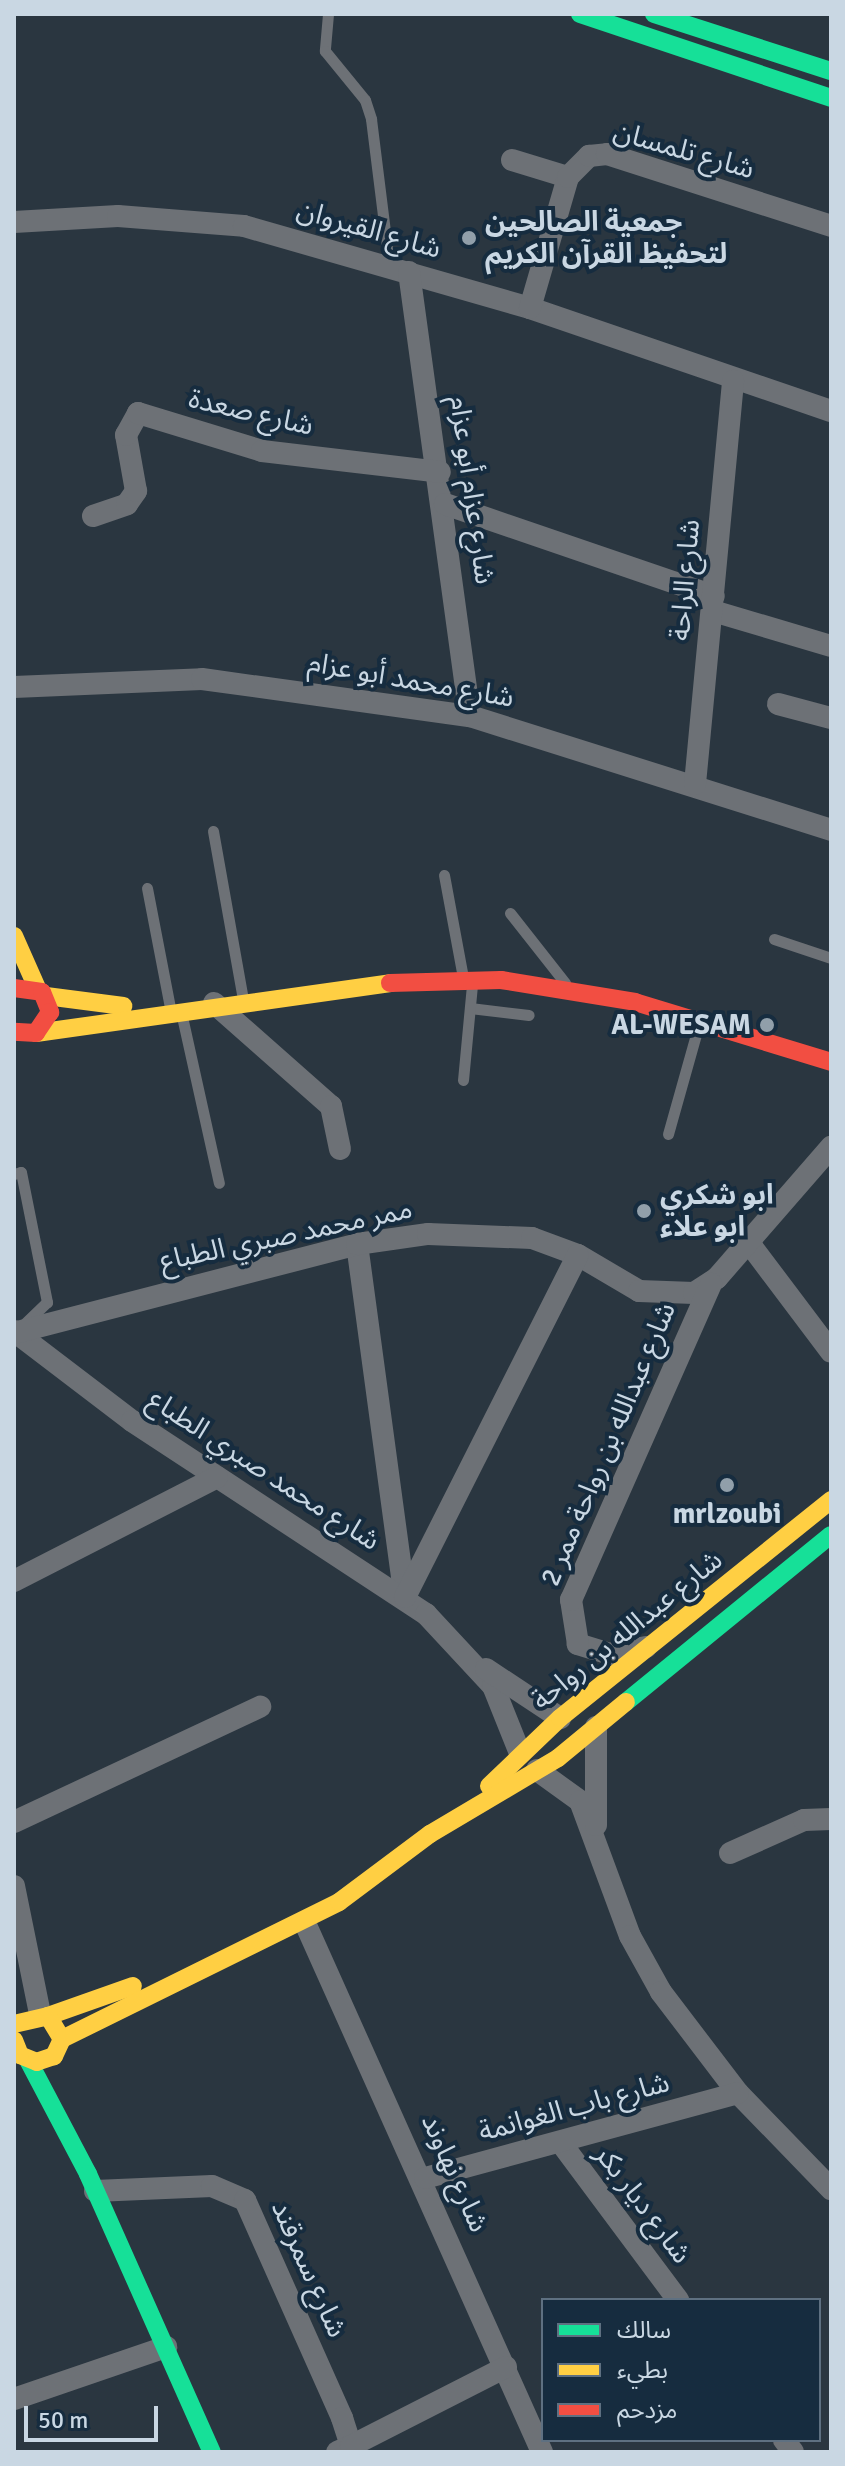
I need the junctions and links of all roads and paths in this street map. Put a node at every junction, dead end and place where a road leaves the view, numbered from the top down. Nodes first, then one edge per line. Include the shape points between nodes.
1 (328, 14) edge
2 (580, 14) edge
3 (654, 14) edge
4 (829, 65) edge
5 (831, 98) edge
6 (512, 160) dead end
7 (568, 177) junction
8 (14, 222) edge
9 (831, 226) edge
10 (399, 268) junction
11 (530, 308) junction
12 (733, 381) junction
13 (831, 411) edge
14 (440, 472) junction
15 (445, 504) junction
16 (93, 516) dead end
17 (714, 604) junction
18 (831, 646) edge
19 (14, 687) edge
20 (778, 704) dead end
21 (830, 714) edge
22 (470, 716) junction
23 (695, 784) junction
24 (831, 830) edge
25 (213, 831) dead end
26 (444, 875) dead end
27 (147, 888) dead end
28 (510, 913) dead end
29 (14, 936) edge
30 (774, 939) dead end
31 (831, 958) edge
32 (468, 979) junction
33 (568, 987) junction
34 (14, 988) edge
35 (42, 992) junction
36 (244, 999) junction
37 (214, 1003) junction
38 (170, 1008) junction
39 (470, 1008) junction
40 (529, 1015) dead end
41 (699, 1023) junction
42 (14, 1032) edge
43 (36, 1033) junction
44 (831, 1042) edge
45 (768, 1046) junction
46 (796, 1048) junction
47 (831, 1062) edge
48 (831, 1079) edge
49 (463, 1080) dead end
50 (668, 1134) dead end
51 (831, 1147) edge
52 (340, 1149) dead end
53 (14, 1174) edge
54 (219, 1183) dead end
55 (746, 1239) junction
56 (357, 1244) junction
57 (578, 1255) junction
58 (711, 1284) junction
59 (15, 1332) edge
60 (831, 1352) edge
61 (217, 1477) junction
62 (831, 1500) edge
63 (831, 1535) edge
64 (14, 1581) edge
65 (405, 1597) junction
66 (654, 1644) junction
67 (478, 1664) junction
68 (260, 1707) dead end
69 (560, 1718) junction
70 (596, 1727) junction
71 (520, 1753) junction
72 (537, 1770) junction
73 (465, 1812) junction
74 (831, 1819) edge
75 (14, 1822) edge
76 (596, 1834) junction
77 (730, 1853) dead end
78 (14, 1886) edge
79 (305, 1923) junction
80 (205, 1967) junction
81 (24, 2036) edge
82 (58, 2048) junction
83 (738, 2093) junction
84 (561, 2143) junction
85 (425, 2178) junction
86 (91, 2182) junction
87 (831, 2189) edge
88 (677, 2298) edge
89 (166, 2347) junction
90 (506, 2367) junction
91 (14, 2399) edge
92 (347, 2450) edge
93 (212, 2452) edge
94 (542, 2452) edge

1 - 10 lane via 325,51 365,100 371,119
2 - 5 street
3 - 4 street
6 - 7 street
7 - 9 street, شارع تلمسان via 576,163 607,154
7 - 11 street
8 - 10 street, شارع القيروان via 184,217
10 - 11 street, شارع القيروان
10 - 14 street, شارع عزام أبو عزام
11 - 12 street, شارع القيروان
12 - 13 street, شارع القيروان
12 - 17 street, شارع الراحة
14 - 15 street, شارع عزام أبو عزام
14 - 16 street, شارع صعدة via 262,451 138,413 126,435 136,491 127,504
15 - 17 street
15 - 22 street, شارع عزام أبو عزام
17 - 18 street
17 - 23 street, شارع الراحة
19 - 22 street, شارع محمد أبو عزام via 202,679
20 - 21 street
22 - 23 street, شارع محمد أبو عزام
23 - 24 street, شارع محمد أبو عزام
25 - 36 lane
26 - 32 lane
27 - 38 lane
28 - 33 lane
29 - 35 street
30 - 31 lane
32 - 33 street
32 - 36 street
32 - 39 lane
33 - 41 street
34 - 35 street
35 - 38 street
35 - 43 street via 48,1021
36 - 37 street
37 - 38 street
37 - 52 street via 331,1106
38 - 43 street
38 - 54 lane
39 - 40 lane
39 - 49 lane
41 - 45 street
41 - 50 lane
42 - 43 street
44 - 46 street
45 - 46 street
45 - 48 street
46 - 47 street
51 - 55 street
53 - 59 lane via 21,1172 47,1302
55 - 58 street
55 - 60 street
56 - 57 street, ممر محمد صبري الطباع via 473,1233 532,1238
56 - 59 street, ممر محمد صبري الطباع
56 - 65 street
57 - 58 street, ممر محمد صبري الطباع via 660,1297
57 - 65 street
58 - 66 street, شارع عبدالله بن رواحة ممر 2 via 571,1600 571,1631 592,1652
59 - 61 street, شارع محمد صبري الطباع
61 - 64 street
61 - 65 street, شارع محمد صبري الطباع
62 - 66 street, شارع عبدالله بن رواحة
63 - 70 street, شارع عبدالله بن رواحة
65 - 67 street, شارع محمد صبري الطباع
66 - 69 street, شارع عبدالله بن رواحة
67 - 69 street, شارع محمد صبري الطباع
67 - 71 street, شارع محمد صبري الطباع
68 - 75 street
69 - 71 street, شارع عبدالله بن رواحة
70 - 72 street, شارع عبدالله بن رواحة
70 - 76 street
71 - 73 street, شارع عبدالله بن رواحة
72 - 73 street, شارع عبدالله بن رواحة
72 - 76 street via 564,1783
73 - 79 street, شارع عبدالله بن رواحة
74 - 77 street via 804,1820
76 - 83 street via 646,1966
78 - 81 street
79 - 80 street, شارع عبدالله بن رواحة
79 - 85 street, شارع نهاوند
80 - 81 street, شارع عبدالله بن رواحة
80 - 82 street, شارع عبدالله بن رواحة
81 - 82 street, شارع عبدالله بن رواحة
81 - 82 street
81 - 86 street
82 - 86 street
83 - 84 street, شارع باب الغوانمة
83 - 87 street
84 - 85 street, شارع باب الغوانمة
84 - 88 street, شارع ديار بكر
85 - 90 street, شارع نهاوند
86 - 89 street
86 - 92 street, شارع سمرقند via 212,2186 245,2200
89 - 91 street
89 - 93 street
90 - 92 street
90 - 94 street, شارع نهاوند

